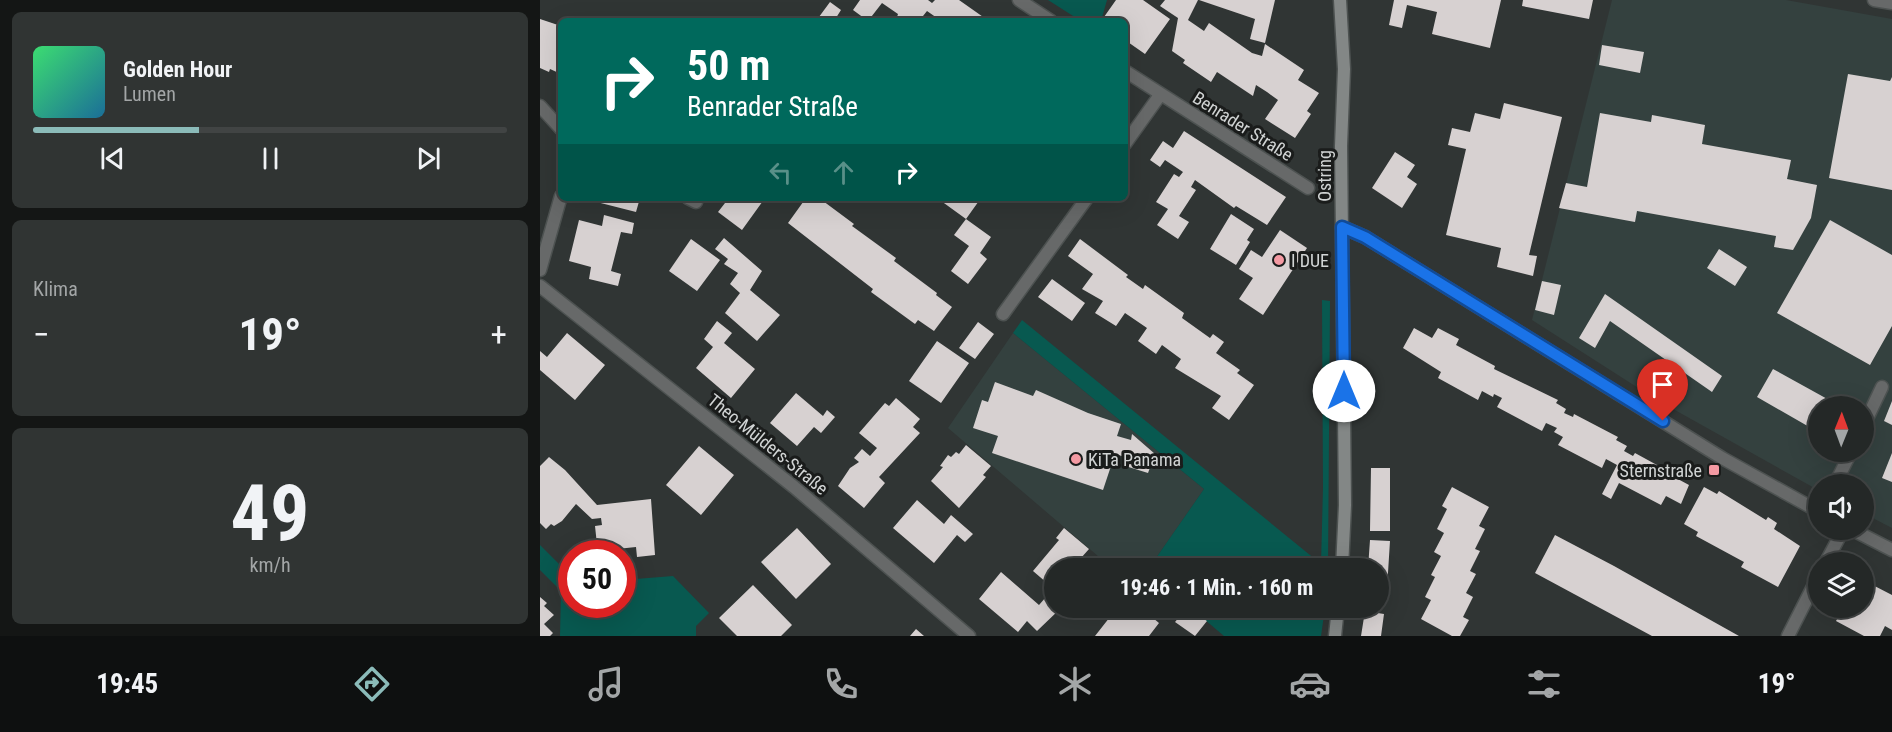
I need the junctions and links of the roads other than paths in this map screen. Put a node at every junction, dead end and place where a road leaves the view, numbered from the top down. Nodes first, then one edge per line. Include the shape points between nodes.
1 (1019, 0) edge
2 (1340, 0) edge
3 (1874, 0) edge
4 (1892, 3) edge
5 (1046, 18) edge
6 (1128, 73) edge
7 (1160, 95) junction
8 (544, 110) edge
9 (558, 126) edge
10 (1128, 140) edge
11 (1308, 188) dead end
12 (560, 201) edge
13 (1085, 201) edge
14 (1342, 227) junction
15 (540, 270) edge
16 (540, 286) edge
17 (1004, 314) dead end
18 (1882, 387) dead end
19 (1874, 404) edge
20 (1808, 505) edge
21 (1872, 540) edge
22 (1892, 550) edge
23 (1342, 558) edge
24 (1808, 597) edge
25 (1337, 618) edge
26 (969, 636) edge
27 (1335, 636) edge
28 (1788, 636) edge

1 - 5 street
2 - 14 main road, Ostring via 1344,69
3 - 4 street
6 - 7 street, Benrader Straße
7 - 10 street
7 - 11 street, Benrader Straße
8 - 9 street
12 - 15 street
13 - 17 street
14 - 20 street via 1365,237 1722,458
14 - 23 main road, Ostring
16 - 26 street, Theo-Mülders-Straße via 794,487
18 - 19 street
21 - 22 street
24 - 28 street
25 - 27 main road

